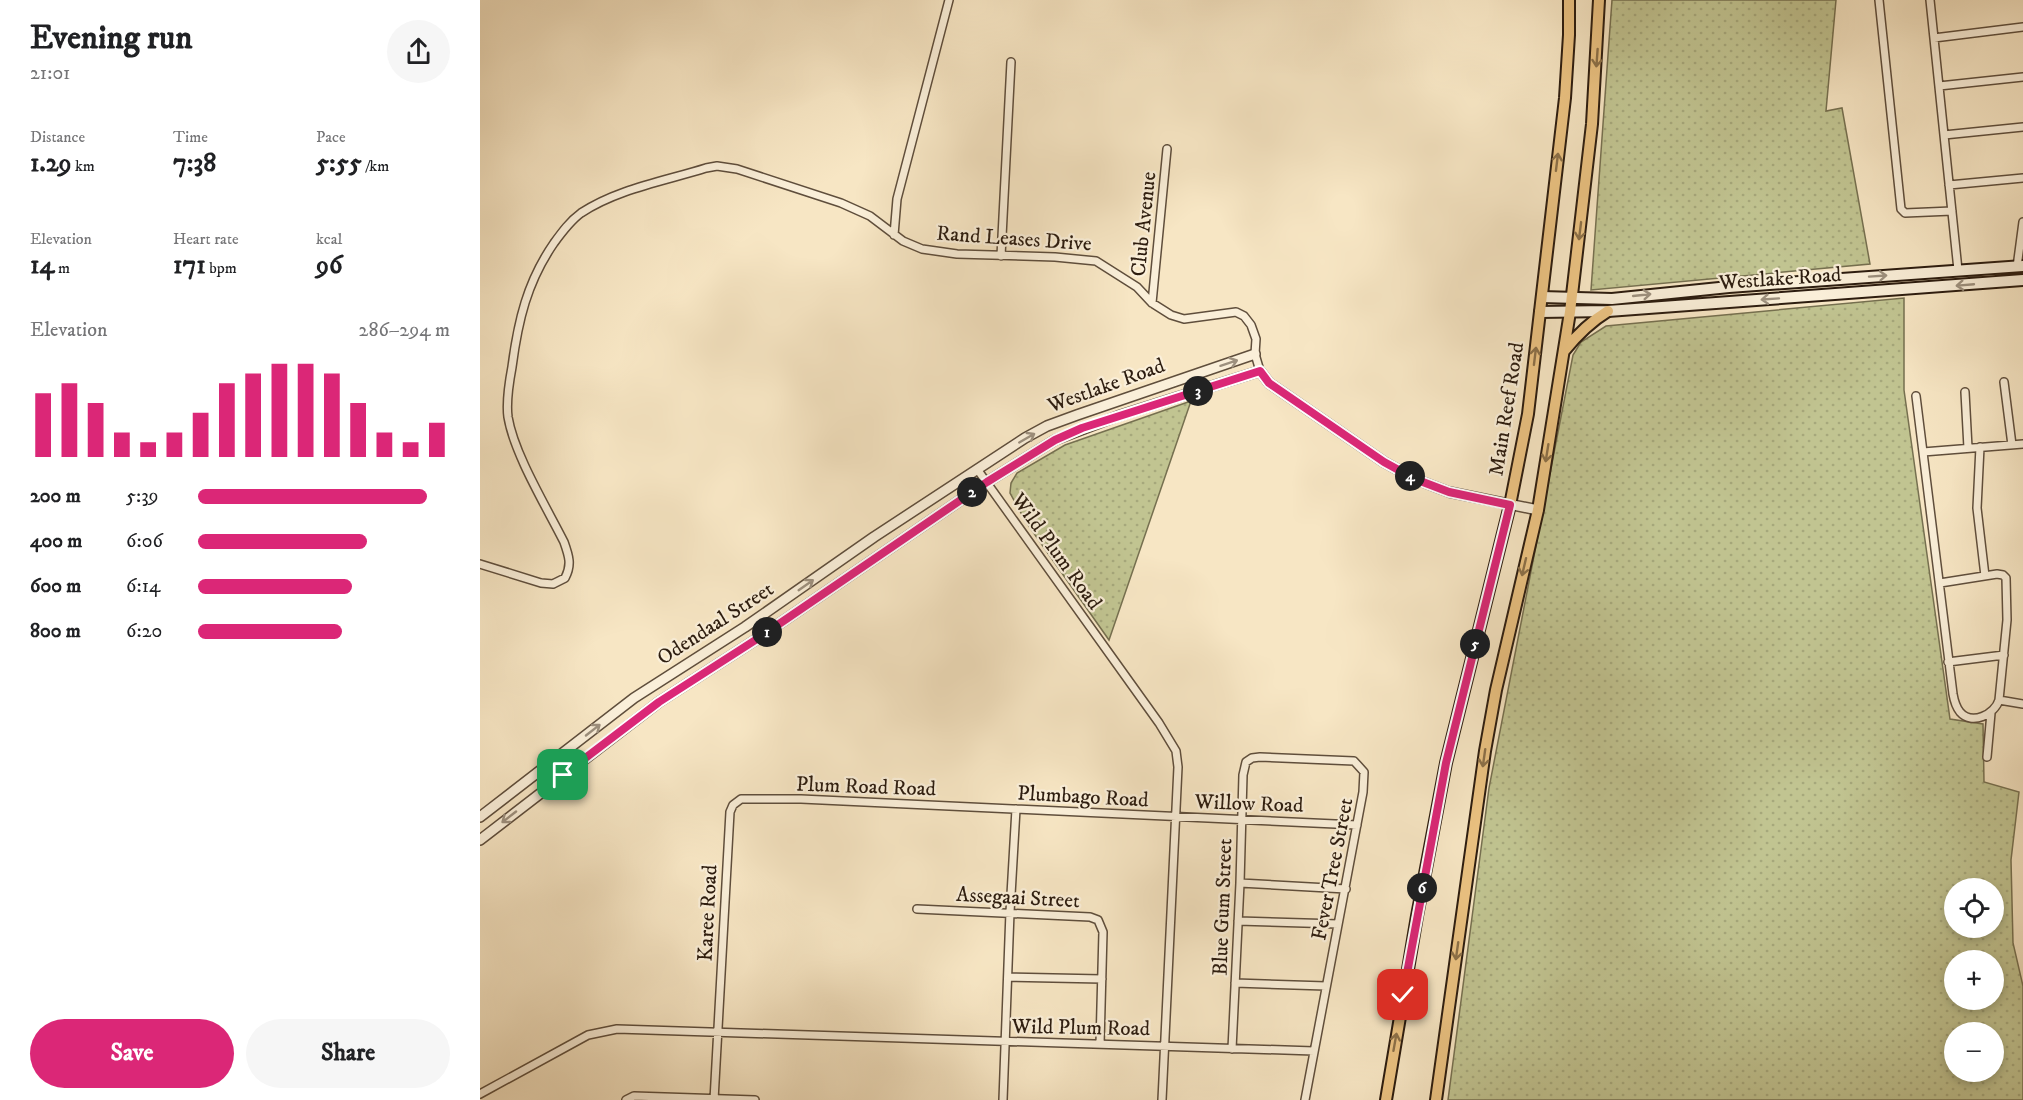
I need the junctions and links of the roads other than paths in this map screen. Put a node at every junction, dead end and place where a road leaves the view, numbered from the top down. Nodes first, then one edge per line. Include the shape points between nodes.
1 (949, 0) edge
2 (1569, 0) edge
3 (1599, 0) edge
4 (1879, 0) edge
5 (1930, 0) edge
6 (2023, 27) edge
7 (1934, 38) junction
8 (1011, 62) dead end
9 (2023, 77) edge
10 (1939, 86) junction
11 (2023, 127) edge
12 (1944, 135) junction
13 (1167, 149) dead end
14 (2023, 178) edge
15 (1949, 185) junction
16 (1952, 211) junction
17 (2023, 222) edge
18 (894, 235) junction
19 (1001, 256) junction
20 (2020, 267) edge
21 (1958, 270) junction
22 (2023, 280) edge
23 (1542, 297) junction
24 (1572, 297) junction
25 (1152, 303) junction
26 (1608, 311) junction
27 (1540, 312) junction
28 (1570, 312) junction
29 (1564, 351) junction
30 (1256, 354) junction
31 (1260, 371) junction
32 (2004, 382) dead end
33 (1965, 392) dead end
34 (1916, 396) dead end
35 (2023, 444) edge
36 (2012, 445) junction
37 (1980, 447) junction
38 (1968, 448) junction
39 (1923, 452) junction
40 (977, 469) junction
41 (987, 482) junction
42 (1510, 505) junction
43 (1538, 510) junction
44 (480, 564) edge
45 (1985, 576) junction
46 (1940, 583) junction
47 (2004, 655) junction
48 (1948, 662) junction
49 (1999, 700) junction
50 (2023, 704) edge
51 (1991, 713) junction
52 (1987, 758) dead end
53 (1244, 766) joint
54 (741, 799) joint
55 (990, 808) joint
56 (1016, 809) junction
57 (480, 817) edge
58 (1175, 817) junction
59 (1241, 819) junction
60 (1357, 825) junction
61 (480, 840) edge
62 (1240, 883) junction
63 (1346, 889) junction
64 (917, 909) dead end
65 (1010, 912) junction
66 (1239, 921) junction
67 (1338, 924) junction
68 (1008, 977) junction
69 (1102, 979) junction
70 (1235, 983) junction
71 (1326, 986) junction
72 (717, 1033) junction
73 (1006, 1041) junction
74 (1100, 1044) junction
75 (1165, 1045) junction
76 (1232, 1049) junction
77 (1314, 1051) junction
78 (480, 1094) edge
79 (714, 1099) edge
80 (626, 1100) edge
81 (755, 1100) edge
82 (1003, 1100) edge
83 (1162, 1100) edge
84 (1305, 1100) edge
85 (1386, 1100) edge
86 (1436, 1100) edge

1 - 18 street via 897,199
23 -> 2 main road, Main Reef Road via 1565,98
3 -> 24 main road via 1590,144
4 - 16 street via 1901,209 1905,213
5 - 7 street
6 - 7 street
7 - 10 street
8 - 19 street
9 - 10 street
10 - 12 street
11 - 12 street
12 - 15 street
13 - 25 street, Club Avenue
14 - 15 street
15 - 16 street
16 - 21 street
17 - 20 street
18 - 19 street, Rand Leases Drive via 935,252
18 - 44 street, Rand Leases Drive via 870,216 841,203 717,166 621,194 574,218 544,257 526,293 514,348 508,415 520,454 564,542 570,567 566,578 541,584
19 - 25 street, Rand Leases Drive via 1096,261 1137,287
20 - 21 main road, Westlake Road
24 -> 21 main road, Westlake Road via 1612,299
22 -> 26 main road, Westlake Road
23 - 24 main road, Westlake Road
23 - 27 main road, Main Reef Road
24 - 28 main road
25 - 30 street, Rand Leases Drive via 1184,319 1236,312 1251,325
26 - 28 main road, Westlake Road
26 - 29 main road via 1595,318
27 - 28 main road, Westlake Road
42 -> 27 main road, Main Reef Road via 1528,414
28 - 29 main road
29 -> 43 main road
30 - 31 street, Rand Leases Drive
40 -> 30 street, Westlake Road via 1047,426
31 - 41 street, Odendaal Street via 1082,428
31 - 42 street via 1269,383 1415,479 1449,492
32 - 36 street
33 - 38 street
34 - 39 street
35 - 36 street
36 - 37 street
37 - 38 street
37 - 45 street via 1977,508
38 - 39 street
39 - 46 street
40 - 41 street, Wild Plum Road
57 -> 40 street, Odendaal Street via 634,698
41 - 58 street, Wild Plum Road via 1174,746 1178,767
41 -> 61 street, Odendaal Street via 659,702
42 - 43 street
85 -> 42 main road, Main Reef Road via 1446,763
43 -> 86 main road via 1485,751
45 - 46 street
45 - 47 street via 2000,574 2007,580
46 - 48 street
47 - 48 street
47 - 49 street
48 - 51 street via 1959,711 1971,718
49 - 50 street
49 - 51 street
51 - 52 street
53 - 59 street, Blue Gum Street
53 - 60 street, Fever Tree Street via 1255,757 1354,761 1365,777
54 - 55 street, Plum Road Road
54 - 72 street, Karee Road via 730,812
55 - 56 street, Plumbago Road
56 - 58 street, Plumbago Road
56 - 65 street
58 - 59 street, Willow Road
58 - 75 street, Wild Plum Road
59 - 60 street, Willow Road
59 - 62 street, Blue Gum Street
60 - 63 street, Fever Tree Street
62 - 63 street
62 - 66 street, Blue Gum Street
63 - 67 street, Fever Tree Street
64 - 65 street, Assegaai Street
65 - 68 street
65 - 69 street, Assegaai Street via 1098,920 1103,932
66 - 67 street
66 - 70 street, Blue Gum Street
67 - 71 street, Fever Tree Street
68 - 69 street
68 - 73 street
69 - 74 street, Assegaai Street
70 - 71 street
70 - 76 street, Blue Gum Street
71 - 77 street, Fever Tree Street
72 - 73 street, Wild Plum Road
72 - 78 street, Wild Plum Road via 600,1031
72 - 79 street, Karee Road
73 - 74 street, Wild Plum Road
73 - 82 street
74 - 75 street, Wild Plum Road
75 - 76 street
75 - 83 street
76 - 77 street
77 - 84 street, Fever Tree Street
79 - 80 street via 634,1096
79 - 81 street

